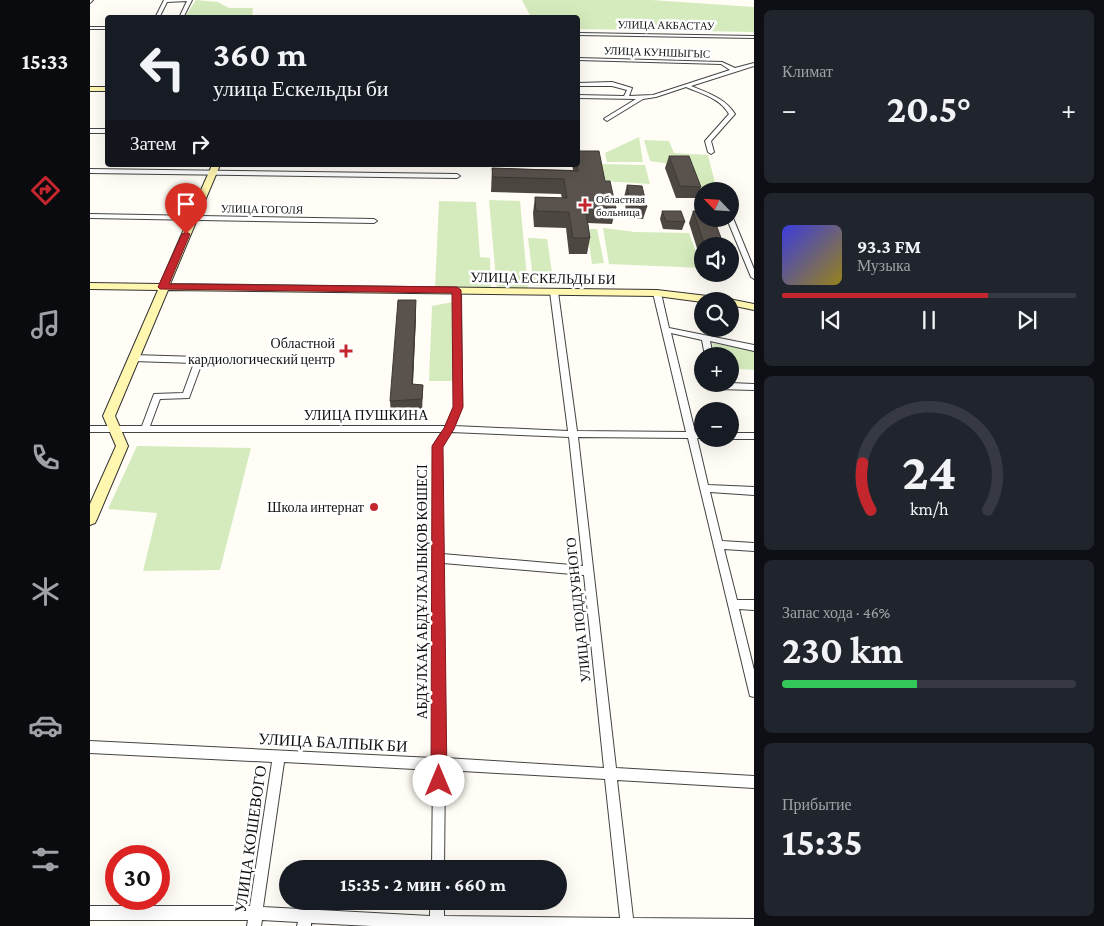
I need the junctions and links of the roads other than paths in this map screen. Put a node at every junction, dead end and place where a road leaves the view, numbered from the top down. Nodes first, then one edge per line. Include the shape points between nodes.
1 (159, 15) edge
2 (182, 15) edge
3 (90, 28) edge
4 (105, 28) edge
5 (580, 34) edge
6 (754, 36) edge
7 (580, 59) edge
8 (754, 64) edge
9 (734, 70) junction
10 (580, 84) edge
11 (687, 86) junction
12 (90, 89) edge
13 (105, 89) edge
14 (580, 97) edge
15 (626, 98) junction
16 (644, 98) junction
17 (607, 119) dead end
18 (90, 130) edge
19 (105, 131) edge
20 (711, 152) dead end
21 (214, 169) edge
22 (90, 171) edge
23 (457, 176) dead end
24 (90, 216) edge
25 (193, 217) junction
26 (374, 221) dead end
27 (734, 228) edge
28 (753, 273) edge
29 (90, 286) edge
30 (163, 287) junction
31 (457, 290) junction
32 (554, 292) junction
33 (657, 293) junction
34 (694, 297) edge
35 (739, 304) edge
36 (754, 306) edge
37 (666, 330) junction
38 (705, 338) junction
39 (708, 347) edge
40 (754, 348) edge
41 (133, 358) junction
42 (739, 387) edge
43 (754, 387) edge
44 (90, 429) edge
45 (113, 429) junction
46 (145, 429) junction
47 (449, 429) junction
48 (573, 434) junction
49 (691, 435) junction
50 (694, 435) edge
51 (739, 436) edge
52 (754, 436) edge
53 (704, 488) junction
54 (754, 491) edge
55 (90, 519) edge
56 (718, 545) junction
57 (754, 547) edge
58 (438, 558) junction
59 (588, 571) junction
60 (732, 604) junction
61 (754, 605) edge
62 (754, 692) edge
63 (90, 748) edge
64 (279, 756) junction
65 (439, 764) junction
66 (610, 774) junction
67 (754, 782) edge
68 (438, 860) edge
69 (437, 910) edge
70 (90, 914) edge
71 (255, 920) edge
72 (305, 921) edge
73 (437, 924) edge
74 (626, 925) edge
75 (754, 926) edge

1 - 2 street via 166,1 190,0
3 - 4 street
5 - 6 street, УЛИЦА АКБАСТАУ
7 - 9 street, УЛИЦА КУНШЫГЫС via 722,63
8 - 9 street
9 - 11 street
10 - 15 street via 622,86 630,89
11 - 16 street
11 - 20 street via 729,107 732,114 708,141
12 - 13 street
14 - 15 street
15 - 16 street
16 - 17 street
18 - 19 street
21 - 22 street
21 - 23 street
21 - 25 street
24 - 25 street, УЛИЦА ГОГОЛЯ
25 - 26 street, УЛИЦА ГОГОЛЯ
25 - 30 street
27 - 28 street
29 - 30 street, УЛИЦА ЕСКЕЛЬДЫ БИ
30 - 31 street, УЛИЦА ЕСКЕЛЬДЫ БИ
30 - 41 street
31 - 32 street, УЛИЦА ЕСКЕЛЬДЫ БИ
31 - 47 street, АБДҰЛХАҚ АБДҰЛХАЛЫҚОВ КӨШЕСІ via 458,407
32 - 33 street, УЛИЦА ЕСКЕЛЬДЫ БИ
32 - 48 street, УЛИЦА ПОДДУБНОГО
33 - 34 street, УЛИЦА ЕСКЕЛЬДЫ БИ
33 - 37 street
35 - 36 street
37 - 38 street
37 - 49 street
38 - 39 street
38 - 40 street
41 - 45 street via 109,416
41 - 46 street via 199,360 186,396 158,396
42 - 43 street
44 - 45 street, УЛИЦА ПУШКИНА
45 - 46 street, УЛИЦА ПУШКИНА
45 - 55 street via 122,446
46 - 47 street, УЛИЦА ПУШКИНА
47 - 48 street, УЛИЦА ПУШКИНА
47 - 58 street, АБДҰЛХАҚ АБДҰЛХАЛЫҚОВ КӨШЕСІ via 437,446
48 - 49 street, УЛИЦА ПУШКИНА
48 - 59 street, УЛИЦА ПОДДУБНОГО
49 - 50 street, УЛИЦА ПУШКИНА
49 - 53 street
51 - 52 street
53 - 54 street
53 - 56 street
56 - 57 street
56 - 60 street
58 - 59 street
58 - 65 street, АБДҰЛХАҚ АБДҰЛХАЛЫҚОВ КӨШЕСІ
59 - 66 street, УЛИЦА ПОДДУБНОГО
60 - 61 street
60 - 62 street
63 - 64 street, УЛИЦА БАЛПЫК БИ
64 - 65 street, УЛИЦА БАЛПЫК БИ
64 - 71 street, УЛИЦА КОШЕВОГО
65 - 66 street, УЛИЦА БАЛПЫК БИ
65 - 68 street, АБДҰЛХАҚ АБДҰЛХАЛЫҚОВ КӨШЕСІ
66 - 67 street, УЛИЦА БАЛПЫК БИ
66 - 74 street, УЛИЦА ПОДДУБНОГО
69 - 73 street
70 - 71 street
71 - 72 street
72 - 73 street
73 - 74 street
74 - 75 street

